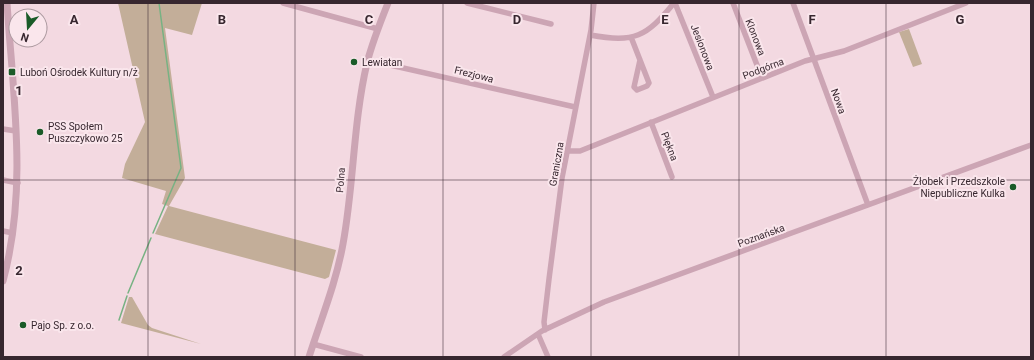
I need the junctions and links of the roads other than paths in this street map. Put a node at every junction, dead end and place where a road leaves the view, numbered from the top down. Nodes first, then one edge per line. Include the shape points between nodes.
1 (7, 3) edge
2 (283, 3) edge
3 (388, 3) edge
4 (466, 3) edge
5 (594, 3) edge
6 (675, 3) edge
7 (733, 3) edge
8 (793, 3) edge
9 (966, 3) edge
10 (551, 24) dead end
11 (378, 29) junction
12 (590, 35) junction
13 (631, 37) junction
14 (813, 59) junction
15 (368, 60) junction
16 (640, 60) junction
17 (762, 78) junction
18 (713, 97) junction
19 (575, 107) junction
20 (651, 122) junction
21 (3, 129) edge
22 (16, 131) junction
23 (1031, 144) edge
24 (568, 151) junction
25 (672, 177) dead end
26 (3, 180) edge
27 (18, 183) junction
28 (868, 205) junction
29 (3, 231) edge
30 (13, 233) junction
31 (3, 281) edge
32 (545, 330) junction
33 (538, 334) junction
34 (313, 344) junction
35 (309, 357) edge
36 (361, 357) edge
37 (504, 357) edge
38 (548, 357) edge

1 - 22 street via 7,49
2 - 11 street
3 - 11 street, Polna
4 - 10 street
5 - 12 street, Graniczna
6 - 13 street via 652,28
6 - 18 street, Jesionowa
7 - 17 street, Klonowa
8 - 14 street, Nowa
9 - 14 street, Podgórna via 844,51
11 - 15 street, Polna
12 - 13 street
12 - 19 street, Graniczna
13 - 16 street
14 - 17 street, Podgórna
14 - 28 street, Nowa
15 - 19 street, Frezjowa
15 - 34 street, Polna via 354,144 342,250 332,292
16 - 16 street via 649,84 637,90 634,87
17 - 18 street, Podgórna
18 - 20 street, Podgórna
19 - 24 street, Graniczna
20 - 24 street, Podgórna via 580,151
20 - 25 street, Piękna
21 - 22 street
22 - 27 street
23 - 28 street, Poznańska
24 - 32 street, Graniczna via 549,279
26 - 27 street
27 - 30 street
28 - 32 street, Poznańska via 604,302
29 - 30 street
30 - 31 street
32 - 33 street, Poznańska
33 - 37 street, Poznańska
33 - 38 street
34 - 35 street, Polna
34 - 36 street

